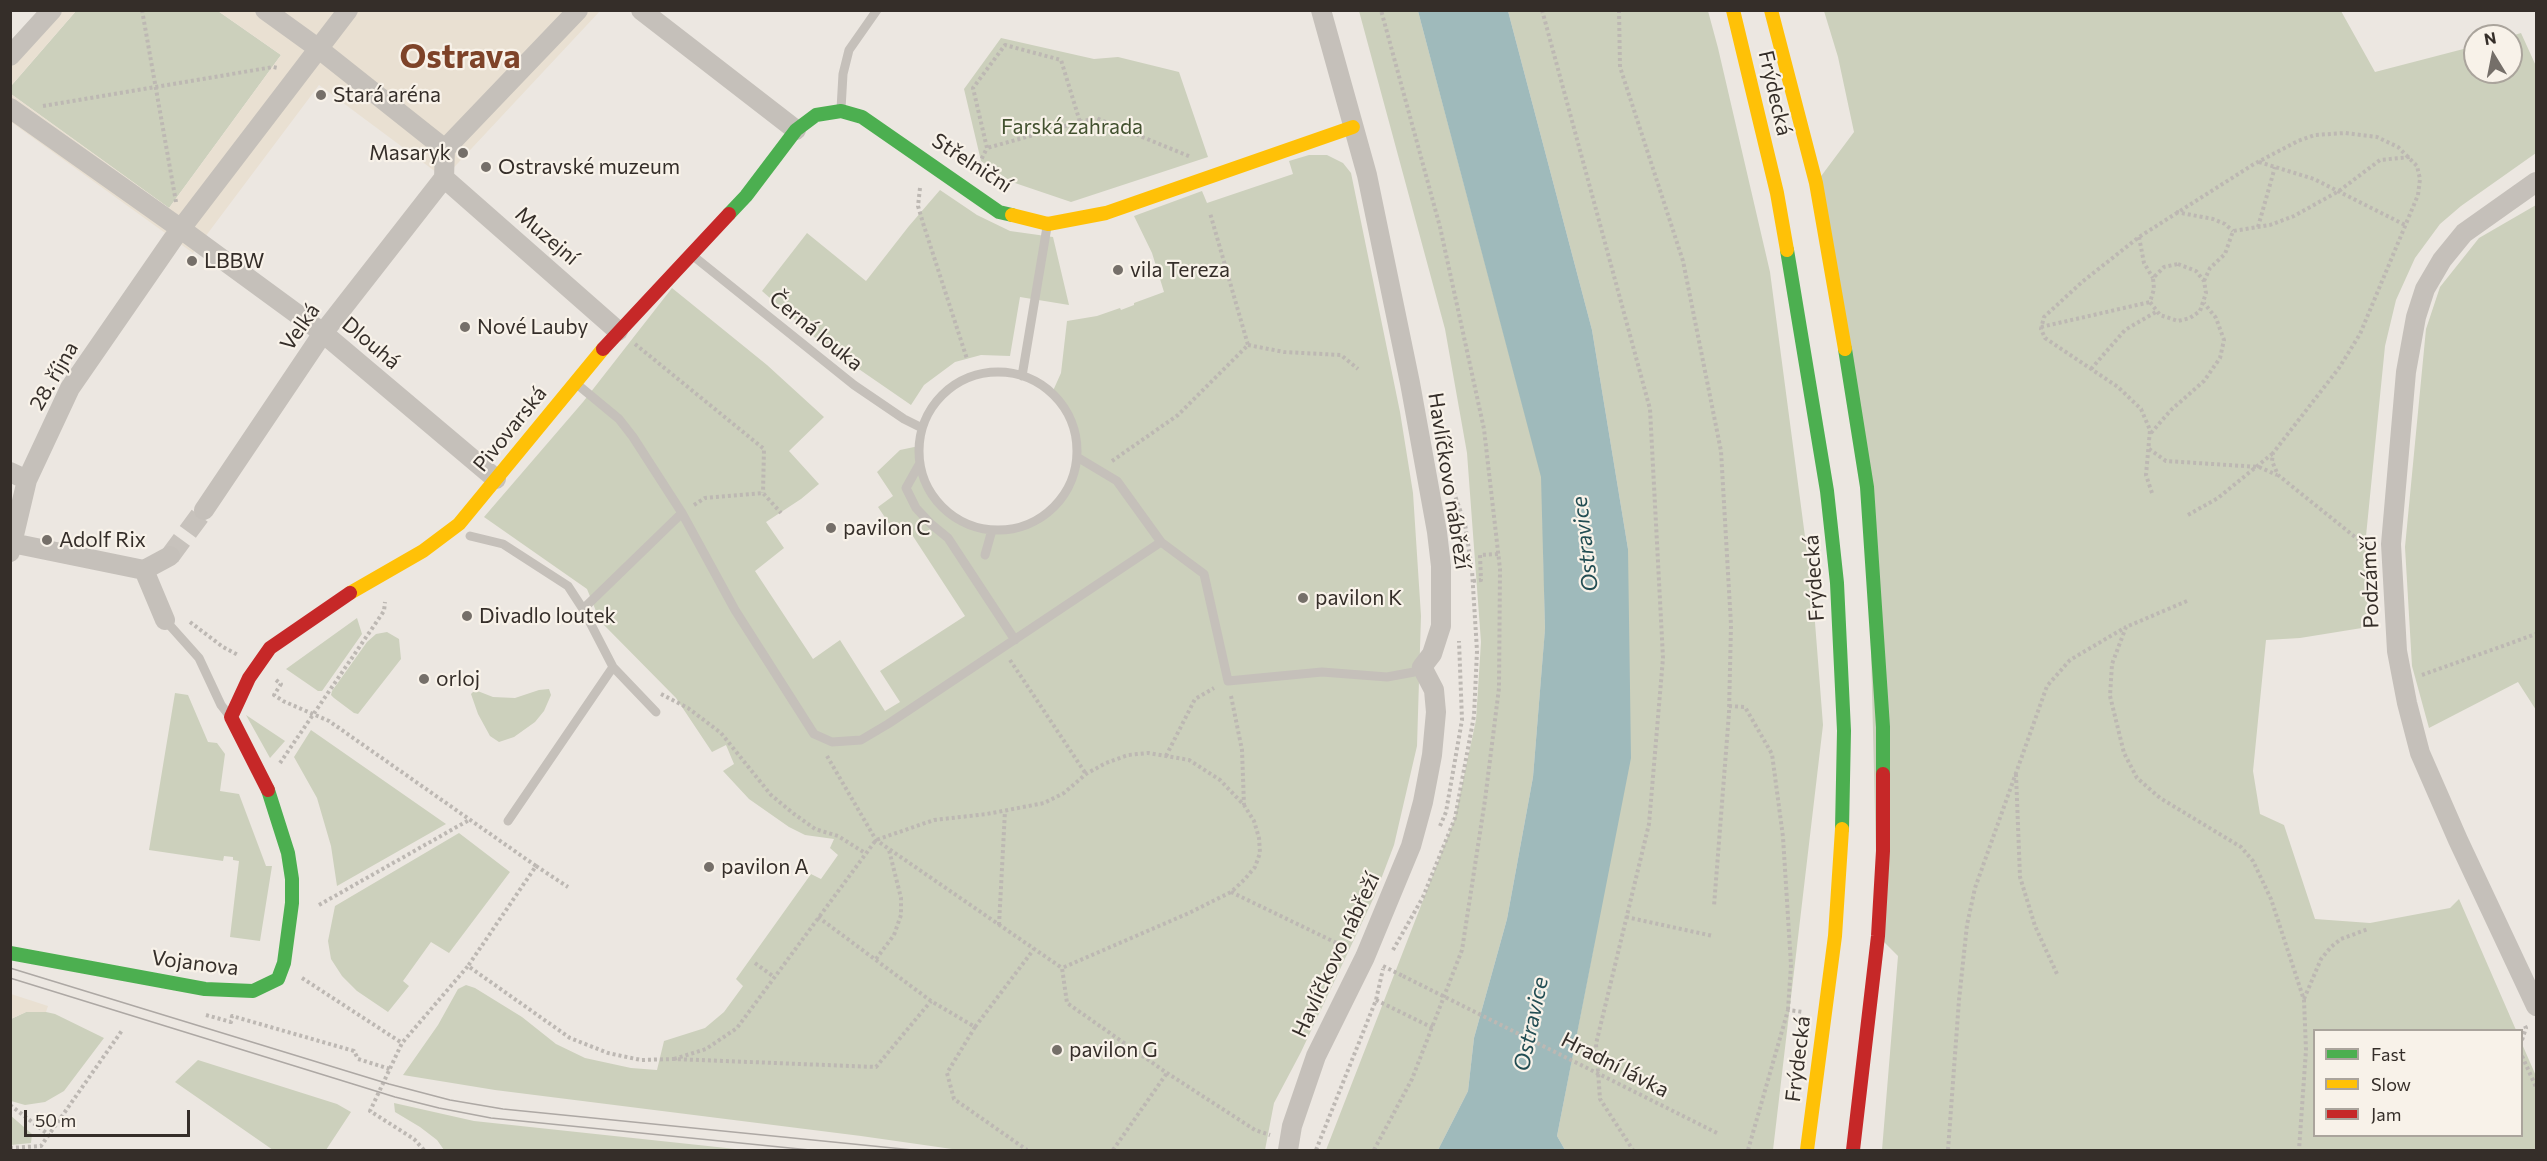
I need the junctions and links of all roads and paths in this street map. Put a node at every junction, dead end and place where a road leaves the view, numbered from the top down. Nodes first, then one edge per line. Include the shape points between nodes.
1 (52, 10) edge
2 (142, 10) edge
3 (265, 10) edge
4 (348, 10) edge
5 (578, 10) edge
6 (641, 10) edge
7 (877, 10) edge
8 (1321, 10) edge
9 (1542, 10) edge
10 (1619, 10) edge
11 (1733, 10) edge
12 (1771, 10) edge
13 (319, 48) junction
14 (10, 56) edge
15 (300, 73) junction
16 (156, 86) junction
17 (13, 110) edge
18 (841, 111) junction
19 (1080, 122) junction
20 (1353, 127) junction
21 (796, 130) junction
22 (987, 148) junction
23 (445, 149) junction
24 (2410, 157) junction
25 (1199, 160) dead end
26 (2258, 162) junction
27 (979, 164) dead end
28 (2275, 167) junction
29 (444, 178) junction
30 (2536, 182) edge
31 (920, 188) dead end
32 (2339, 191) junction
33 (2176, 212) junction
34 (1210, 213) dead end
35 (1048, 224) junction
36 (2407, 226) junction
37 (2258, 227) junction
38 (2232, 231) junction
39 (177, 234) junction
40 (2139, 237) junction
41 (692, 254) junction
42 (2153, 278) junction
43 (2204, 281) junction
44 (2150, 302) junction
45 (2204, 303) junction
46 (2156, 312) junction
47 (2041, 327) junction
48 (618, 331) junction
49 (323, 333) junction
50 (1248, 345) junction
51 (967, 359) dead end
52 (1359, 369) dead end
53 (2091, 369) junction
54 (1022, 376) junction
55 (575, 383) junction
56 (922, 428) junction
57 (2150, 434) junction
58 (2149, 449) junction
59 (2273, 453) junction
60 (1077, 457) junction
61 (920, 464) junction
62 (2255, 467) junction
63 (1099, 470) junction
64 (2278, 475) junction
65 (19, 476) edge
66 (496, 479) junction
67 (763, 493) junction
68 (2152, 493) dead end
69 (204, 510) tunnel mouth
70 (682, 513) junction
71 (781, 513) dead end
72 (2188, 515) dead end
73 (992, 530) junction
74 (470, 536) dead end
75 (1161, 542) junction
76 (11, 548) edge
77 (2372, 550) dead end
78 (1498, 554) dead end
79 (985, 555) dead end
80 (170, 556) tunnel mouth
81 (144, 570) junction
82 (1473, 581) dead end
83 (386, 593) dead end
84 (2187, 601) dead end
85 (583, 609) junction
86 (163, 615) junction
87 (2126, 627) junction
88 (2536, 634) edge
89 (1015, 640) junction
90 (1002, 648) junction
91 (256, 666) junction
92 (614, 667) junction
93 (1422, 667) junction
94 (1228, 681) junction
95 (2402, 682) junction
96 (660, 693) dead end
97 (1729, 706) junction
98 (656, 712) dead end
99 (311, 715) junction
100 (231, 717) junction
101 (814, 734) junction
102 (1166, 756) junction
103 (2016, 770) junction
104 (1086, 774) junction
105 (266, 785) junction
106 (1244, 805) junction
107 (1005, 811) junction
108 (469, 819) junction
109 (508, 821) dead end
110 (876, 840) junction
111 (889, 849) junction
112 (865, 854) junction
113 (536, 866) junction
114 (568, 887) dead end
115 (1231, 892) junction
116 (319, 905) dead end
117 (1714, 906) dead end
118 (818, 917) junction
119 (1626, 917) junction
120 (999, 925) junction
121 (2368, 929) dead end
122 (1713, 936) dead end
123 (286, 948) junction
124 (1034, 949) junction
125 (10, 953) edge
126 (876, 960) junction
127 (1374, 962) junction
128 (754, 963) dead end
129 (468, 966) junction
130 (1062, 968) junction
131 (2530, 973) edge
132 (2057, 974) dead end
133 (774, 977) junction
134 (1376, 1000) junction
135 (2304, 1000) junction
136 (931, 1001) junction
137 (2536, 1006) edge
138 (1788, 1010) junction
139 (232, 1016) dead end
140 (1805, 1023) dead end
141 (975, 1027) junction
142 (1433, 1028) dead end
143 (123, 1029) dead end
144 (402, 1043) junction
145 (2523, 1058) edge
146 (674, 1059) junction
147 (390, 1068) junction
148 (1167, 1073) junction
149 (2536, 1087) edge
150 (10, 1106) edge
151 (1717, 1132) dead end
152 (49, 1135) junction
153 (1273, 1135) dead end
154 (10, 1148) edge
155 (424, 1150) edge
156 (1027, 1150) edge
157 (1113, 1150) edge
158 (1288, 1150) edge
159 (1316, 1150) edge
160 (1633, 1150) edge
161 (1748, 1150) edge
162 (1807, 1150) edge
163 (1853, 1150) edge
164 (1948, 1150) edge
165 (2299, 1150) edge

1 - 14 street
2 - 16 path
3 - 13 street
4 - 13 street, 28. října
5 - 23 street
6 - 21 street
7 - 18 lane via 849,50
8 - 20 street, Havlíčkovo nábřeží
9 - 119 path via 1650,409 1663,658 1649,824
10 - 97 path via 1620,68 1683,261 1721,451 1731,625
11 - 162 main road, Frýdecká via 1777,193 1827,491 1836,583 1844,730 1843,813 1835,936
12 - 163 main road, Frýdecká via 1816,183 1867,487 1883,727 1883,851 1878,936
13 - 15 street, 28. října
13 - 23 street
15 - 16 path via 273,67
15 - 39 street, 28. října
16 - 17 path
16 - 39 path
17 - 39 street, Dlouhá
18 - 21 main road via 816,115
18 - 35 main road, Střelniční via 862,117 999,212
19 - 22 path
19 - 22 path via 1061,60 1005,45 973,88
19 - 25 path via 1096,118
20 - 35 main road, Střelniční via 1106,213
20 - 93 street, Havlíčkovo nábřeží via 1391,289 1437,532 1441,626 1432,654
21 - 41 main road, Pivovarská via 746,196
22 - 27 path
23 - 29 street
24 - 26 path via 2377,137 2345,133 2308,136
24 - 32 path via 2380,160
24 - 36 path via 2420,179
26 - 28 path
26 - 33 path
28 - 32 path
28 - 37 path
29 - 48 street, Muzejní
29 - 49 street, Velká
30 - 95 street, Podzámčí via 2464,233 2432,275 2417,311 2406,372 2391,544
31 - 51 path via 918,206
32 - 36 path
32 - 37 path via 2294,216
33 - 38 path via 2213,219
33 - 40 path
34 - 50 path
35 - 54 lane
36 - 59 path via 2353,346
37 - 38 path
38 - 43 path via 2225,254 2210,268
39 - 49 street, Dlouhá
39 - 65 street, 28. října via 70,388
40 - 42 path via 2142,258
40 - 47 path via 2046,315
41 - 48 main road, Pivovarská
41 - 56 lane, Černá louka via 854,385
42 - 43 path via 2164,267 2178,264 2192,268
42 - 44 path
43 - 45 path
44 - 46 path
44 - 47 path
45 - 46 path via 2195,315 2184,320 2171,321
45 - 57 path via 2217,318 2224,340 2220,358 2204,381
46 - 53 path via 2125,330
47 - 53 path via 2044,338
48 - 55 main road, Pivovarská
48 - 67 path via 764,449
49 - 66 street, Dlouhá
49 - 69 street, Velká
50 - 52 path via 1284,352 1341,355
50 - 63 path via 1178,415
53 - 57 path via 2136,403
54 - 56 lane via 1004,372 969,378 940,398
54 - 60 lane via 1045,388 1064,407 1077,439
55 - 66 main road, Pivovarská
55 - 70 lane via 619,419
56 - 61 lane
57 - 58 path
58 - 62 path via 2166,461
58 - 68 path via 2146,476
59 - 62 path
59 - 64 path
60 - 63 lane
60 - 73 lane via 1067,491 1043,517 1010,530
61 - 73 lane via 924,481 944,510 958,520
61 - 89 lane via 906,488 916,508 948,538
62 - 64 path
62 - 72 path via 2218,498
63 - 75 lane via 1117,481
64 - 77 path
65 - 76 street, 28. října
66 - 91 main road, Pivovarská via 459,525 286,635
67 - 70 path via 705,498
67 - 71 path
70 - 85 lane
70 - 101 lane via 735,610
73 - 79 lane
74 - 85 lane via 502,544 568,586
75 - 89 lane
75 - 94 lane via 1204,574
76 - 81 street
78 - 82 path via 1480,555 1481,580
80 - 81 street
81 - 86 street
83 - 99 path via 384,611
84 - 87 path
85 - 92 lane
86 - 91 path via 171,608
86 - 100 lane via 199,658 221,705
87 - 103 path via 2078,655 2052,678
87 - 135 path via 2112,664 2110,687 2129,764 2137,778 2160,798 2227,837 2248,854 2271,899
88 - 95 path
89 - 90 lane
90 - 101 lane via 861,740 832,742
90 - 104 path
91 - 99 path via 281,684 274,695
91 - 100 main road, Pivovarská
92 - 98 lane
92 - 109 lane
93 - 94 lane via 1386,677 1322,672
93 - 127 street, Havlíčkovo nábřeží via 1434,690 1432,755 1411,846
94 - 102 path via 1195,699
94 - 106 path via 1242,750
95 - 131 street, Podzámčí via 2429,776
96 - 112 path via 721,733 771,795 794,814
97 - 117 path
97 - 138 path via 1745,707 1772,754 1783,837 1791,965
99 - 105 path
99 - 108 path via 329,721
100 - 105 main road, Vojanova
101 - 110 path
102 - 104 path via 1128,755
102 - 106 path via 1190,760 1206,769
103 - 132 path via 2020,877 2035,926
103 - 164 path via 1970,907
104 - 107 path via 1064,793 1044,803
105 - 123 main road, Vojanova via 281,826 292,879
106 - 115 path via 1257,830 1260,853 1255,867
107 - 110 path via 934,820
107 - 120 path
108 - 113 path
108 - 116 path
110 - 111 path
110 - 112 path
111 - 120 path
111 - 126 path via 901,915 894,935
112 - 118 path
113 - 114 path
113 - 129 path
115 - 127 path, Hradní lávka
115 - 130 path
118 - 126 path
118 - 133 path
119 - 122 path
119 - 160 path via 1596,1044 1600,1100
120 - 124 path
121 - 135 path via 2341,939 2320,959
123 - 125 main road, Vojanova via 278,979 253,991 194,987
123 - 144 path via 297,975
124 - 130 path
124 - 141 path
126 - 136 path
127 - 134 path via 1381,985
127 - 151 path, Hradní lávka, bridge
127 - 158 street, Havlíčkovo nábřeží via 1316,1056 1292,1126
128 - 133 path
129 - 144 path
129 - 146 path via 570,1038 608,1053 641,1060
130 - 148 path via 1067,1003
131 - 137 street, Podzámčí
133 - 146 path via 737,1028 706,1049
134 - 142 path
134 - 159 path
135 - 165 path via 2306,1050
136 - 141 path
136 - 146 path via 876,1067
138 - 140 path via 1806,1012
138 - 161 path
139 - 147 path via 354,1051 358,1059
141 - 156 path via 947,1073 954,1100
143 - 152 path
144 - 147 path
145 - 149 path
147 - 155 path via 370,1111 414,1139
148 - 153 path via 1255,1130
148 - 157 path
150 - 152 path
152 - 154 path via 41,1146

